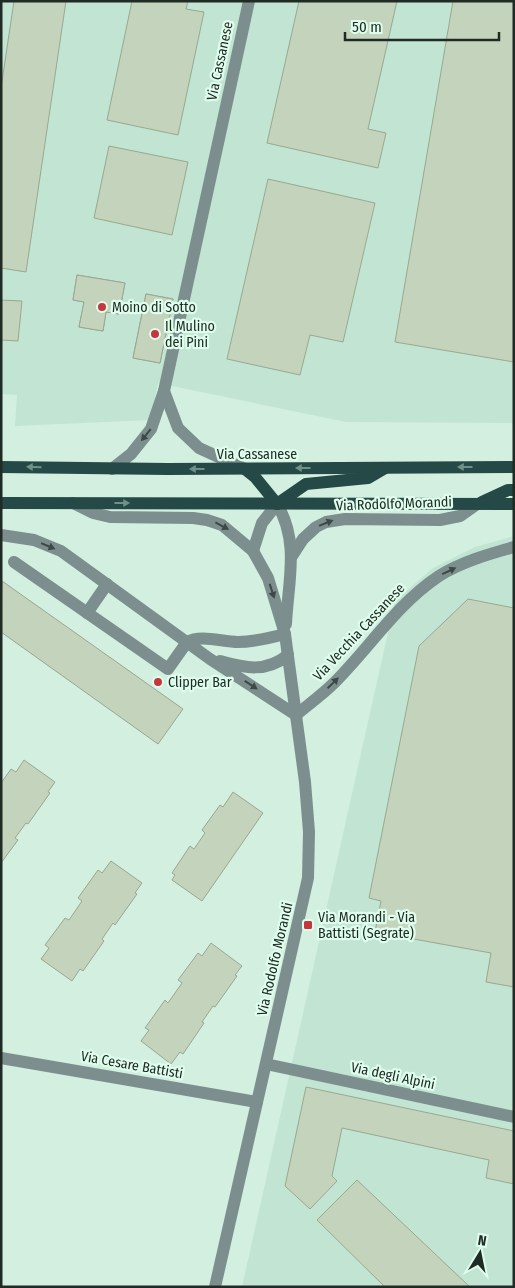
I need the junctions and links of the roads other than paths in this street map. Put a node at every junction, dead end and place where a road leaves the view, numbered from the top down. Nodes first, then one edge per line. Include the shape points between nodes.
1 (249, 1) edge
2 (164, 391) junction
3 (1, 467) edge
4 (514, 467) edge
5 (385, 468) junction
6 (112, 469) junction
7 (245, 469) junction
8 (514, 490) edge
9 (1, 503) edge
10 (73, 503) junction
11 (277, 504) junction
12 (477, 504) junction
13 (514, 504) edge
14 (1, 535) edge
15 (514, 547) edge
16 (253, 551) junction
17 (292, 556) junction
18 (14, 562) dead end
19 (106, 584) junction
20 (87, 613) junction
21 (285, 634) junction
22 (186, 642) junction
23 (288, 655) junction
24 (210, 659) junction
25 (296, 715) junction
26 (1, 1058) edge
27 (266, 1064) junction
28 (257, 1102) junction
29 (514, 1117) edge
30 (215, 1287) edge

1 - 2 street, Via Cassanese
2 -> 6 street, Via Cassanese via 151,429 131,454
2 - 7 street via 178,428 199,448
6 -> 3 main road, Via Cassanese
4 -> 5 main road, Via Cassanese
5 -> 7 main road, Via Cassanese
5 - 11 main road via 368,478 306,484
7 -> 6 main road, Via Cassanese
7 - 11 main road
8 - 12 main road
9 - 10 main road
10 -> 11 main road
10 -> 16 street, Via Rodolfo Morandi via 110,517 207,520 222,525
11 - 12 main road
11 - 16 street via 262,523
11 - 17 street, Via Rodolfo Morandi via 287,523
12 - 13 main road
17 -> 12 street, Via Rodolfo Morandi via 304,539 326,522 345,519 440,520 460,516
14 -> 19 street via 34,540 61,551
25 -> 15 street, Via Vecchia Cassanese via 334,683 420,590 441,575
16 -> 21 street, Via Rodolfo Morandi via 268,578
17 - 21 street, Via Rodolfo Morandi
18 - 20 street
19 - 20 street
19 - 22 street
20 - 22 street via 168,669
21 - 22 street via 256,641 199,638
21 - 23 street, Via Rodolfo Morandi
22 - 24 street
23 - 24 street via 265,667 244,668
23 - 25 street, Via Rodolfo Morandi
24 -> 25 street
25 - 27 street, Via Rodolfo Morandi via 308,808 308,878
26 - 28 street, Via Cesare Battisti
27 - 28 street, Via Rodolfo Morandi
27 - 29 street, Via degli Alpini
28 - 30 street, Via Rodolfo Morandi

